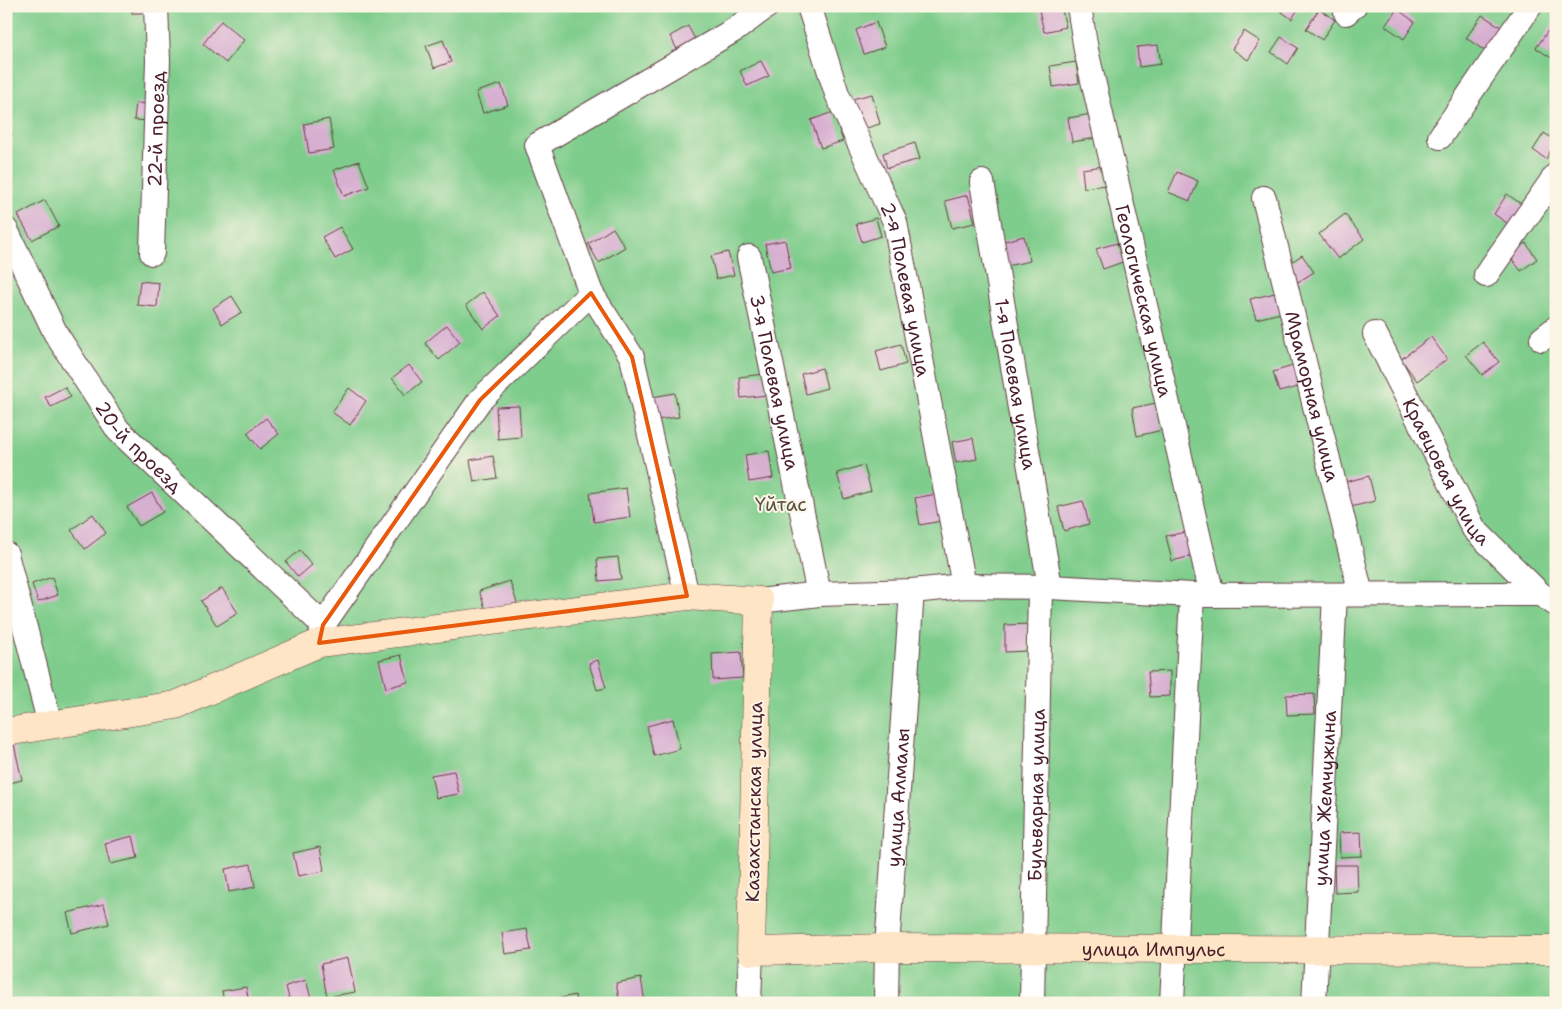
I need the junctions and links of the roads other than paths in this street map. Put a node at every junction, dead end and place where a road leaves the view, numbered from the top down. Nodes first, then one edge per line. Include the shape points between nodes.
1 (156, 6) edge
2 (767, 6) edge
3 (809, 6) edge
4 (1078, 6) edge
5 (1530, 6) edge
6 (1440, 137) dead end
7 (1556, 175) edge
8 (982, 182) dead end
9 (1264, 198) dead end
10 (6, 230) edge
11 (152, 253) dead end
12 (749, 257) dead end
13 (1486, 276) dead end
14 (591, 293) junction
15 (1374, 334) dead end
16 (6, 554) edge
17 (964, 586) junction
18 (1045, 588) junction
19 (912, 591) junction
20 (819, 594) junction
21 (1361, 594) junction
22 (1202, 595) junction
23 (1335, 595) junction
24 (687, 596) junction
25 (1548, 599) edge
26 (759, 601) junction
27 (321, 634) junction
28 (50, 725) junction
29 (6, 732) edge
30 (887, 948) junction
31 (1034, 949) junction
32 (1174, 950) junction
33 (1556, 950) edge
34 (751, 951) junction
35 (1316, 951) junction
36 (749, 1003) edge
37 (886, 1003) edge
38 (1032, 1003) edge
39 (1172, 1003) edge
40 (1314, 1003) edge

1 - 11 street, 22-й проезд via 158,60
2 - 14 street via 736,29 537,145
3 - 17 street, 2-я Полевая улица via 837,94 895,222
4 - 22 street, Геологическая улица
5 - 6 street
7 - 13 street
8 - 18 street, 1-я Полевая улица
9 - 21 street, Мраморная улица
10 - 27 street, 20-й проезд via 56,334 118,430
12 - 20 street, 3-я Полевая улица
14 - 24 street via 632,357
14 - 27 street via 480,400
15 - 25 street, Кравцовая улица via 1474,529
16 - 28 street
17 - 18 street
17 - 19 street
18 - 22 street
18 - 31 street, Бульварная улица
19 - 20 street
19 - 30 street, улица Алмалы
20 - 26 street
21 - 23 street
21 - 25 street
22 - 23 street
22 - 32 street, Геологическая улица
23 - 35 street, улица Жемчужина
24 - 26 street
24 - 27 street
26 - 34 street, Казахстанская улица
27 - 28 street via 176,705
28 - 29 street
30 - 31 street, улица Импульс
30 - 34 street, улица Импульс
30 - 37 street, улица Алмалы
31 - 32 street, улица Импульс
31 - 38 street, Бульварная улица
32 - 35 street, улица Импульс
32 - 39 street, Геологическая улица
33 - 35 street, улица Импульс
34 - 36 street, Казахстанская улица
35 - 40 street, улица Жемчужина

